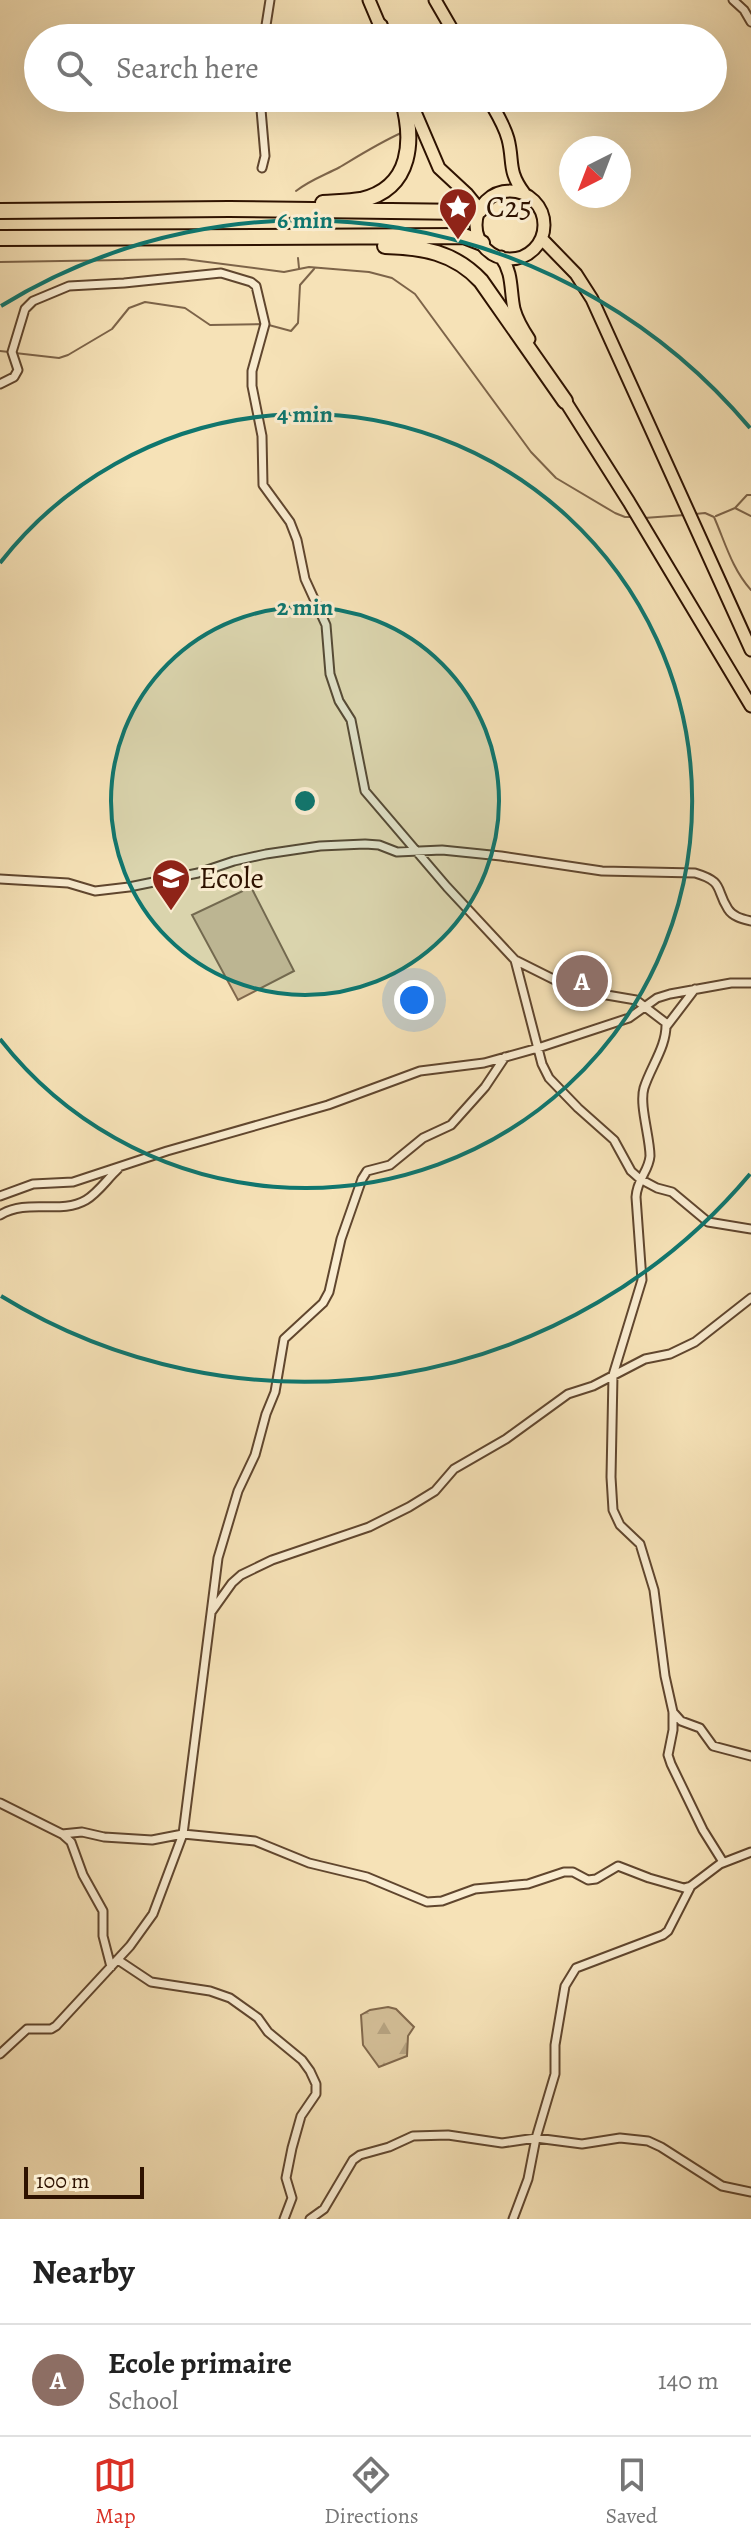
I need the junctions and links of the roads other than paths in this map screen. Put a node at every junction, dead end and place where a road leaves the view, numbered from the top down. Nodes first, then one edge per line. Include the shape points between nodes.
1 (270, 0) edge
2 (369, 0) edge
3 (435, 0) edge
4 (733, 0) edge
5 (751, 22) edge
6 (266, 24) edge
7 (379, 24) edge
8 (449, 24) edge
9 (261, 112) edge
10 (406, 112) edge
11 (415, 112) edge
12 (496, 112) edge
13 (262, 168) dead end
14 (524, 193) junction
15 (229, 209) junction
16 (480, 210) junction
17 (0, 211) edge
18 (0, 238) edge
19 (228, 238) junction
20 (542, 239) junction
21 (482, 243) junction
22 (501, 257) junction
23 (0, 384) edge
24 (565, 401) junction
25 (751, 650) edge
26 (751, 706) edge
27 (416, 851) junction
28 (0, 879) edge
29 (751, 921) edge
30 (515, 960) junction
31 (751, 983) edge
32 (695, 989) junction
33 (646, 1006) junction
34 (666, 1027) junction
35 (538, 1048) junction
36 (505, 1057) junction
37 (119, 1167) junction
38 (640, 1179) junction
39 (0, 1196) edge
40 (0, 1215) edge
41 (751, 1229) edge
42 (751, 1298) edge
43 (613, 1375) junction
44 (211, 1613) junction
45 (673, 1712) junction
46 (751, 1756) edge
47 (0, 1803) edge
48 (62, 1834) junction
49 (183, 1834) junction
50 (751, 1852) edge
51 (723, 1862) junction
52 (691, 1886) junction
53 (118, 1960) junction
54 (111, 1967) junction
55 (0, 2054) edge
56 (536, 2138) junction
57 (751, 2192) edge
58 (284, 2219) edge
59 (310, 2219) edge
60 (513, 2219) edge

1 - 6 street
2 - 7 main road
3 - 8 main road
4 - 5 street
9 - 13 street
10 - 15 highway via 408,155 381,191 363,200
11 - 16 main road via 439,168
12 - 14 main road via 509,143 511,172
14 - 16 main road via 500,192
14 - 20 main road via 541,208
15 - 16 highway
15 - 17 highway
16 - 21 main road via 476,228
18 - 19 highway
19 - 21 highway via 464,236
19 - 24 highway via 441,253 481,281
20 - 22 main road via 527,255
20 - 25 main road via 584,284
21 - 22 main road
22 - 24 main road via 511,276 519,322
23 - 27 street via 18,370 12,352 25,309 69,286 221,273 256,286 265,324 252,371 263,485 290,522 305,579 326,625 330,674 351,720 365,791
24 - 26 main road
27 - 28 street via 365,844 320,846 95,891 68,883
27 - 29 street via 501,856 602,871 695,873 716,883 728,910
27 - 30 street
30 - 33 street via 566,984
30 - 35 street
31 - 32 street
32 - 33 street
32 - 34 street
33 - 34 street
33 - 35 street via 629,1018
34 - 38 street via 643,1091 650,1153
35 - 36 street
35 - 38 street via 549,1078 614,1140
36 - 37 street via 409,1074 328,1105
36 - 44 street via 451,1125 423,1138 390,1165 367,1171 362,1179 329,1292 284,1339 275,1392 218,1558
37 - 39 street
37 - 40 street via 88,1199 63,1206 28,1205
38 - 41 street via 672,1192 708,1222
38 - 43 street via 636,1197 642,1280
42 - 43 street via 695,1342
43 - 44 street via 568,1394 454,1469 435,1491 409,1507 241,1575
43 - 45 street via 613,1510 640,1544 654,1590
44 - 49 street
45 - 46 street via 700,1728 713,1746
45 - 51 street via 668,1755
47 - 48 street
48 - 49 street via 152,1840
48 - 54 street via 71,1842 103,1911
49 - 52 street via 255,1841 427,1902 475,1889 528,1884 564,1872 596,1879 618,1866 677,1887
49 - 53 street via 153,1914
50 - 51 street
51 - 52 street
52 - 56 street via 663,1935 576,1968 570,1976 559,2011 555,2074
53 - 54 street
53 - 58 street via 151,1982 230,1998 258,2018 310,2071 316,2094 301,2116 292,2148 286,2178 292,2198
54 - 55 street via 56,2026 27,2029
56 - 57 street via 582,2144 620,2138 648,2141 722,2186
56 - 59 street via 502,2143 413,2136 353,2160 324,2209
56 - 60 street

